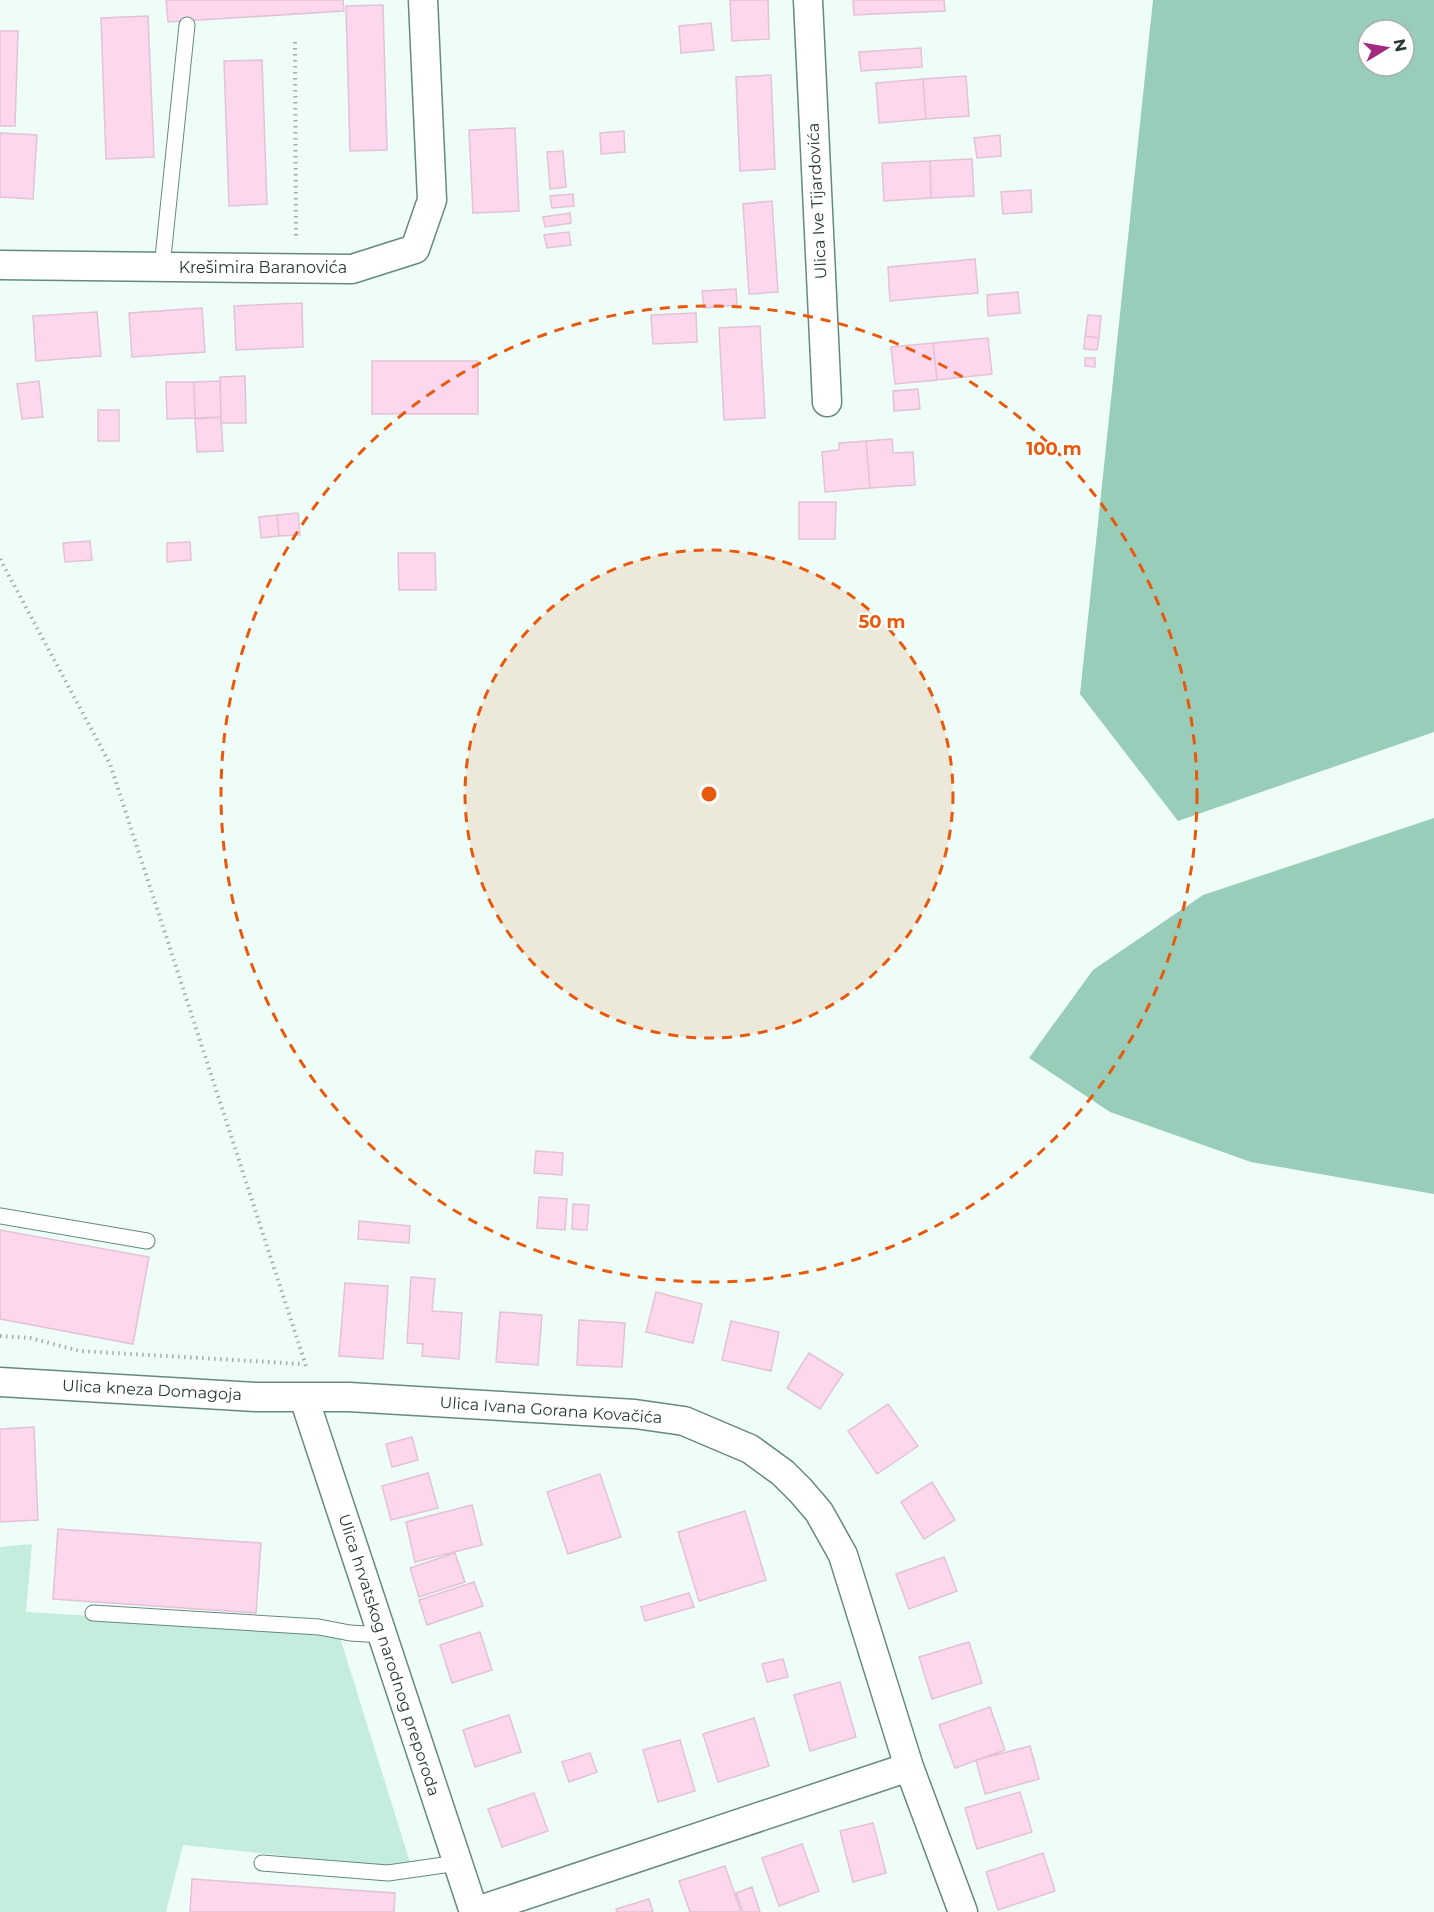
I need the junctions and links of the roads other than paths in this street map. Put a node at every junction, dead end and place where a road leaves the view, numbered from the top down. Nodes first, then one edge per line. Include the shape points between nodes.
1 (423, 0) edge
2 (808, 0) edge
3 (187, 25) dead end
4 (0, 265) edge
5 (162, 267) junction
6 (827, 402) dead end
7 (0, 1216) edge
8 (147, 1241) dead end
9 (0, 1382) edge
10 (304, 1398) junction
11 (93, 1613) dead end
12 (382, 1635) junction
13 (909, 1767) junction
14 (262, 1863) dead end
15 (458, 1863) junction
16 (474, 1912) edge
17 (963, 1912) edge

1 - 5 street, Krešimira Baranovića via 432,200 415,249 352,269
2 - 6 street, Ulica Ive Tijardovića
3 - 5 lane
4 - 5 street, Krešimira Baranovića
7 - 8 lane
9 - 10 street, Ulica kneza Domagoja
10 - 12 street, Ulica hrvatskog narodnog preporoda
10 - 13 street, Ulica Ivana Gorana Kovačića via 404,1400 664,1417 712,1431 750,1449 801,1491 833,1535 843,1555
11 - 12 lane via 319,1627
12 - 15 street, Ulica hrvatskog narodnog preporoda
13 - 16 street
13 - 17 street, Ulica Ivana Gorana Kovačića
14 - 15 lane via 388,1874
15 - 16 street, Ulica hrvatskog narodnog preporoda

